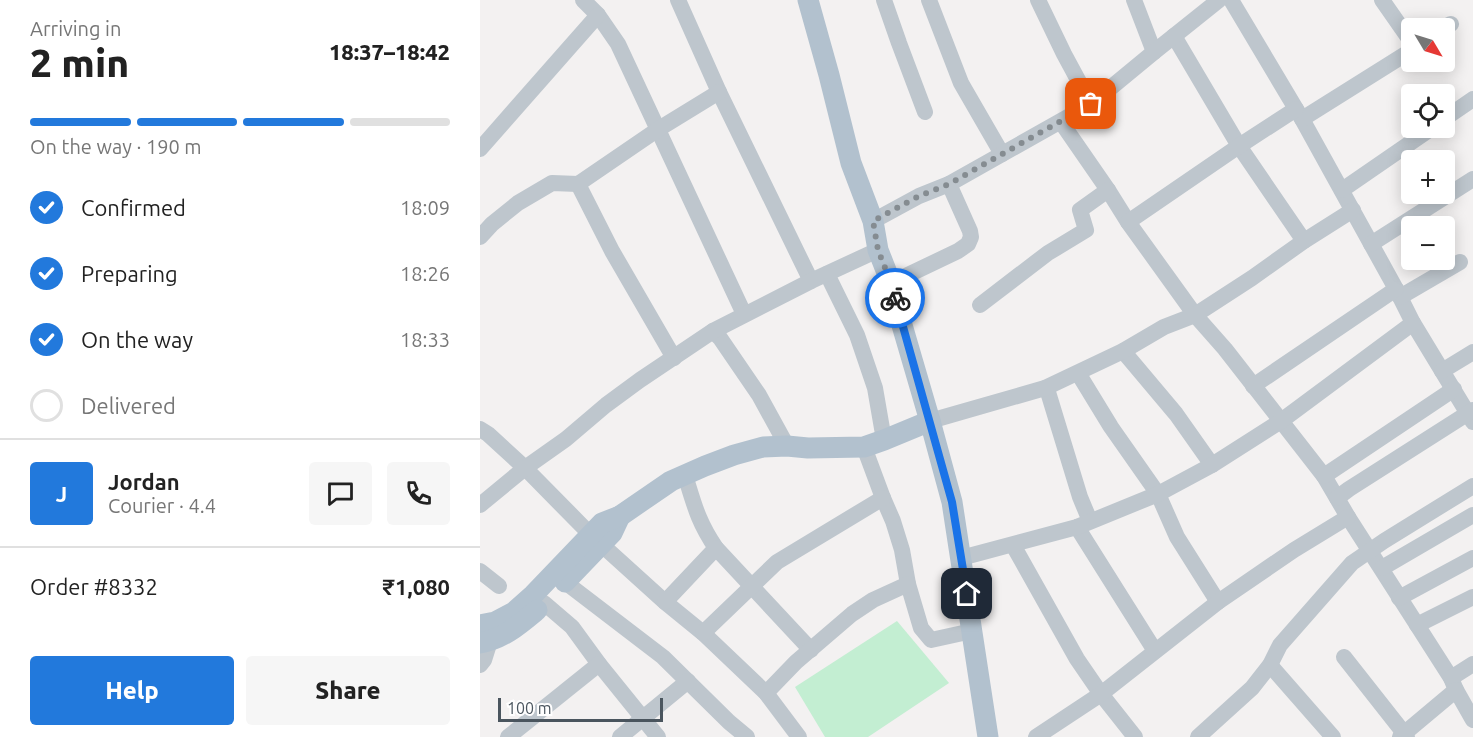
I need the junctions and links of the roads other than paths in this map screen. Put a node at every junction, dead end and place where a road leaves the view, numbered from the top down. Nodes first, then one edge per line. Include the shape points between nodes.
1 (583, 0) edge
2 (678, 0) edge
3 (884, 0) edge
4 (929, 0) edge
5 (1038, 0) edge
6 (1134, 0) edge
7 (1219, 0) edge
8 (1231, 0) edge
9 (1382, 0) edge
10 (813, 2) edge
11 (598, 15) junction
12 (1401, 27) edge
13 (1174, 36) junction
14 (1154, 51) junction
15 (1401, 56) edge
16 (719, 92) junction
17 (1473, 99) edge
18 (1091, 104) junction
19 (1455, 111) edge
20 (925, 112) dead end
21 (1299, 114) junction
22 (1061, 122) junction
23 (657, 130) junction
24 (1417, 138) edge
25 (1239, 146) junction
26 (480, 149) edge
27 (1002, 154) junction
28 (1473, 179) edge
29 (578, 184) junction
30 (949, 184) junction
31 (1108, 190) junction
32 (1342, 190) junction
33 (1353, 210) junction
34 (873, 221) junction
35 (1128, 222) junction
36 (480, 237) edge
37 (1304, 241) junction
38 (1371, 244) junction
39 (878, 250) junction
40 (1460, 262) dead end
41 (826, 274) junction
42 (811, 281) junction
43 (891, 283) junction
44 (1398, 293) junction
45 (980, 305) dead end
46 (744, 314) junction
47 (1195, 315) junction
48 (1413, 323) junction
49 (713, 331) junction
50 (1124, 351) junction
51 (1473, 352) edge
52 (674, 358) junction
53 (1442, 371) junction
54 (1078, 373) junction
55 (1253, 386) junction
56 (1045, 388) junction
57 (1454, 388) junction
58 (1471, 415) edge
59 (930, 421) junction
60 (1281, 421) junction
61 (480, 429) edge
62 (884, 441) junction
63 (787, 446) junction
64 (864, 447) junction
65 (1212, 465) junction
66 (525, 468) junction
67 (686, 475) junction
68 (1323, 476) junction
69 (1473, 486) edge
70 (1158, 494) junction
71 (883, 498) junction
72 (1337, 498) junction
73 (480, 505) edge
74 (1473, 515) edge
75 (1348, 517) junction
76 (1084, 524) junction
77 (596, 540) junction
78 (1012, 545) junction
79 (716, 548) junction
80 (1370, 550) junction
81 (961, 558) junction
82 (1473, 558) edge
83 (1382, 568) junction
84 (480, 571) edge
85 (565, 582) junction
86 (908, 584) junction
87 (752, 585) junction
88 (499, 586) dead end
89 (1473, 597) edge
90 (1399, 598) junction
91 (665, 602) junction
92 (1218, 602) junction
93 (544, 603) junction
94 (1416, 626) junction
95 (972, 631) junction
96 (703, 633) junction
97 (483, 637) edge
98 (811, 650) junction
99 (1155, 651) junction
100 (1344, 657) dead end
101 (599, 664) junction
102 (1473, 664) edge
103 (480, 665) edge
104 (1270, 665) junction
105 (688, 681) junction
106 (1453, 684) junction
107 (766, 693) junction
108 (1101, 694) junction
109 (643, 719) junction
110 (1473, 720) edge
111 (1404, 736) edge
112 (508, 737) edge
113 (620, 737) edge
114 (658, 737) edge
115 (747, 737) edge
116 (799, 737) edge
117 (988, 737) edge
118 (1036, 737) edge
119 (1135, 737) edge
120 (1198, 737) edge
121 (1333, 737) edge

1 - 11 street
2 - 16 street
3 - 20 street
4 - 27 street via 961,82
5 - 18 street
6 - 14 street
7 - 13 street
8 - 21 street
9 - 12 street
10 - 34 main road via 851,163
11 - 23 street via 618,44
11 - 26 street
13 - 14 street
13 - 25 street
14 - 18 street
15 - 21 street
16 - 23 street
16 - 42 street
17 - 19 street
18 - 22 street
21 - 25 street
21 - 32 street
22 - 27 street
22 - 31 street
23 - 29 street
23 - 46 street
24 - 32 street
25 - 35 street
25 - 37 street
27 - 30 street
28 - 38 street
29 - 36 street via 552,183 518,203
29 - 52 street
30 - 34 street
30 - 43 street via 970,231 968,244
31 - 35 street
31 - 45 street via 1080,210 1086,230 1048,253
32 - 33 street
33 - 37 street
33 - 38 street
34 - 39 main road
35 - 47 street
37 - 47 street
38 - 44 street
39 - 41 street
39 - 43 main road
40 - 44 street
41 - 42 street
41 - 62 street via 857,335 872,377
42 - 46 street
43 - 59 main road
44 - 48 street
44 - 55 street
46 - 49 street
47 - 50 street via 1164,327
47 - 55 street
48 - 53 street
48 - 60 street
49 - 52 street
49 - 63 street via 759,395
50 - 54 street
50 - 65 street
51 - 53 street
52 - 66 street
53 - 57 street
54 - 56 street
54 - 70 street
55 - 60 street
56 - 59 street
56 - 76 street via 1080,497
57 - 58 street
57 - 68 street
58 - 72 street
59 - 62 main road
59 - 81 main road via 952,502
60 - 65 street
60 - 68 street
61 - 66 street
62 - 64 main road
63 - 64 main road
63 - 67 main road via 763,447 734,455
64 - 71 street
65 - 70 street
66 - 73 street
66 - 77 street
67 - 77 main road via 620,516 612,533
67 - 79 street via 696,512
68 - 72 street
69 - 80 street
70 - 76 street
70 - 92 street via 1177,537
71 - 86 street via 902,550
71 - 87 street via 777,562
72 - 75 street
74 - 83 street
75 - 80 street
75 - 92 street
76 - 78 street
76 - 99 street
77 - 85 main road
77 - 91 street
77 - 97 main road via 514,612 495,622
78 - 81 street
78 - 108 street
79 - 87 street
79 - 91 street
80 - 83 street
80 - 104 street via 1352,563 1322,596 1280,645
81 - 95 main road
82 - 90 street
83 - 90 street
84 - 88 street
85 - 93 main road
85 - 105 street via 663,657
86 - 95 street via 921,628 931,640
86 - 98 street via 852,614
87 - 96 street
87 - 98 street
89 - 94 street
90 - 94 street
91 - 96 street
92 - 99 street
93 - 97 main road via 508,633
93 - 101 street via 572,627
94 - 106 street
95 - 117 main road
96 - 107 street
97 - 103 street
98 - 107 street
99 - 108 street
100 - 111 street
101 - 109 street
101 - 112 street
102 - 106 street
104 - 120 street via 1252,688
104 - 121 street
105 - 109 street
105 - 115 street
106 - 110 street
106 - 111 street
107 - 116 street
108 - 118 street
108 - 119 street
109 - 113 street
109 - 114 street

